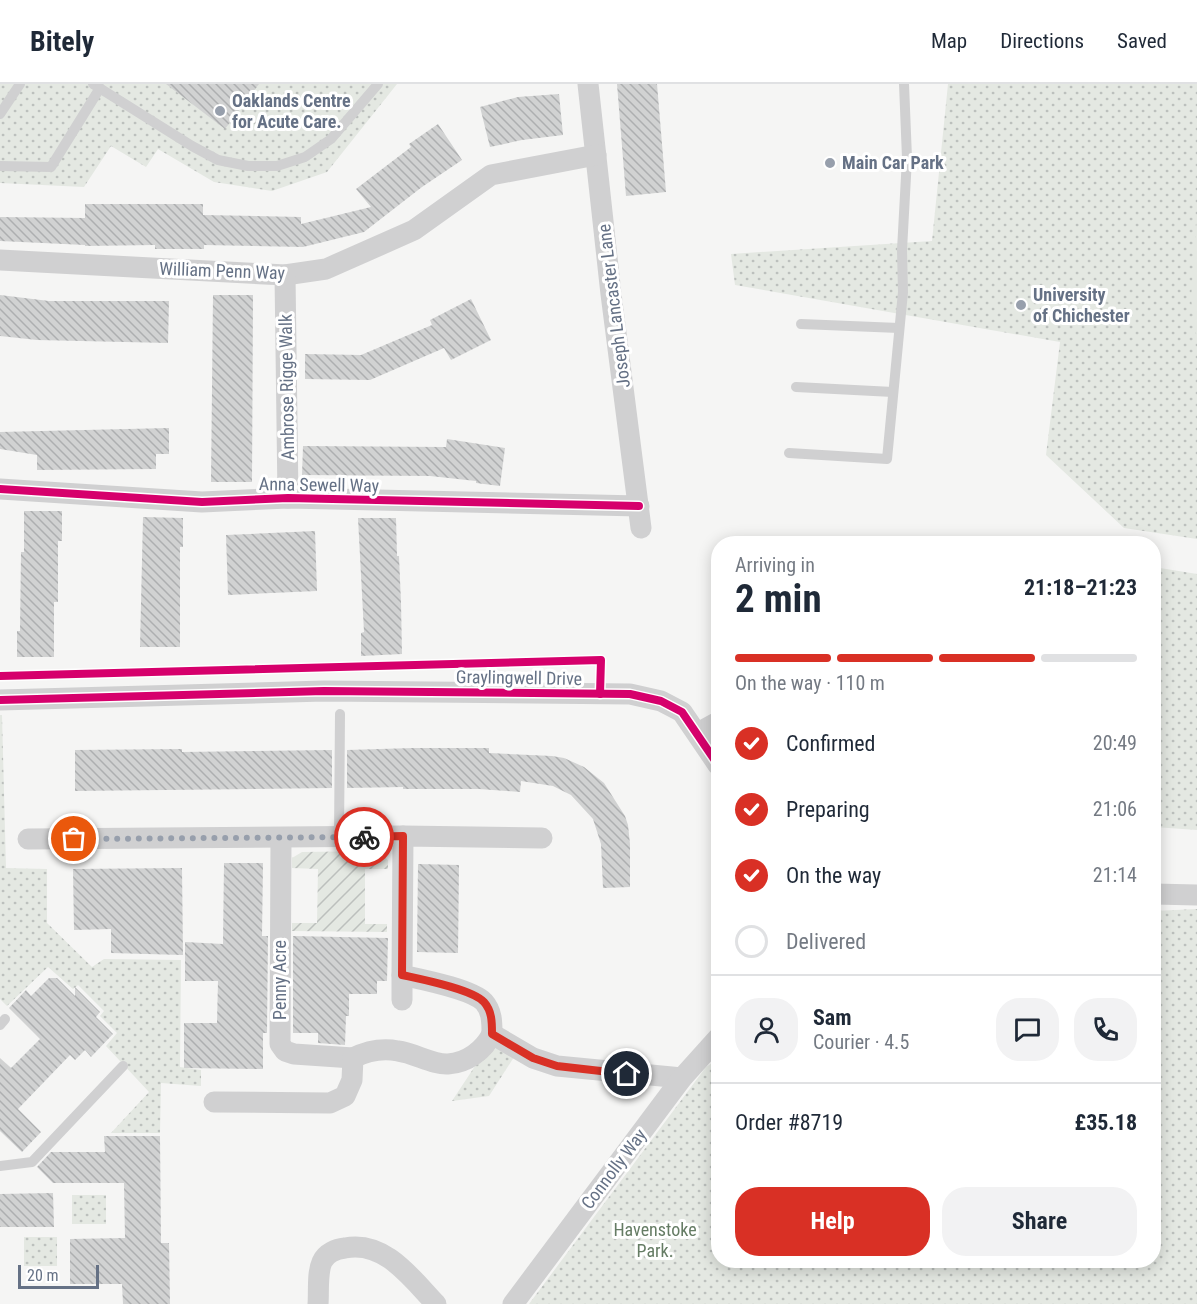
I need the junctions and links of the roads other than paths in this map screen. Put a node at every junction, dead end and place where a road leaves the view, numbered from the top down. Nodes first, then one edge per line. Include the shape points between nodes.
1 (20, 84) edge
2 (378, 84) edge
3 (588, 84) edge
4 (904, 84) edge
5 (97, 86) edge
6 (0, 114) edge
7 (596, 155) junction
8 (0, 166) edge
9 (0, 260) edge
10 (285, 275) junction
11 (801, 324) dead end
12 (899, 328) junction
13 (796, 387) dead end
14 (893, 392) junction
15 (789, 453) dead end
16 (0, 489) edge
17 (288, 498) junction
18 (639, 506) junction
19 (641, 528) dead end
20 (0, 700) edge
21 (340, 714) dead end
22 (711, 726) edge
23 (698, 733) junction
24 (711, 754) edge
25 (403, 836) junction
26 (339, 837) junction
27 (542, 838) dead end
28 (28, 839) dead end
29 (281, 839) junction
30 (1161, 894) edge
31 (1197, 896) edge
32 (402, 975) junction
33 (402, 1000) dead end
34 (492, 1034) junction
35 (711, 1046) edge
36 (353, 1058) junction
37 (123, 1066) dead end
38 (682, 1078) junction
39 (214, 1102) dead end
40 (0, 1166) edge
41 (318, 1304) edge
42 (436, 1304) edge
43 (513, 1304) edge

1 - 6 lane
2 - 5 lane via 331,139 305,157 277,166 218,160
3 - 7 street, Joseph Lancaster Lane
4 - 12 lane via 907,158
5 - 8 lane via 51,167
7 - 10 street, William Penn Way via 491,175 414,231 326,269
7 - 18 street, Joseph Lancaster Lane
9 - 10 street, William Penn Way
10 - 17 street, Ambrose Rigge Walk
11 - 12 lane
12 - 14 lane
13 - 14 lane
14 - 15 lane via 886,459
16 - 17 street, Anna Sewell Way via 201,501
17 - 18 street, Anna Sewell Way
18 - 19 street, Joseph Lancaster Lane
20 - 23 street, Graylingwell Drive via 324,691 630,694 661,701 682,712
21 - 26 lane
22 - 23 street
23 - 24 street, Graylingwell Drive
25 - 26 street
25 - 27 street
25 - 32 street
26 - 29 street
28 - 29 street
29 - 36 street, Penny Acre via 280,1044 294,1054
30 - 31 street
32 - 33 street
32 - 34 street via 451,987 483,1001 491,1015
34 - 36 street, Penny Acre via 472,1057 448,1064 398,1051 368,1051
34 - 38 street via 533,1058 557,1066
35 - 38 street, Connolly Way
36 - 39 street via 352,1080 345,1096 330,1103
37 - 40 lane via 32,1162
38 - 43 street, Connolly Way
41 - 42 street via 321,1264 326,1256 356,1246 374,1249 390,1258

